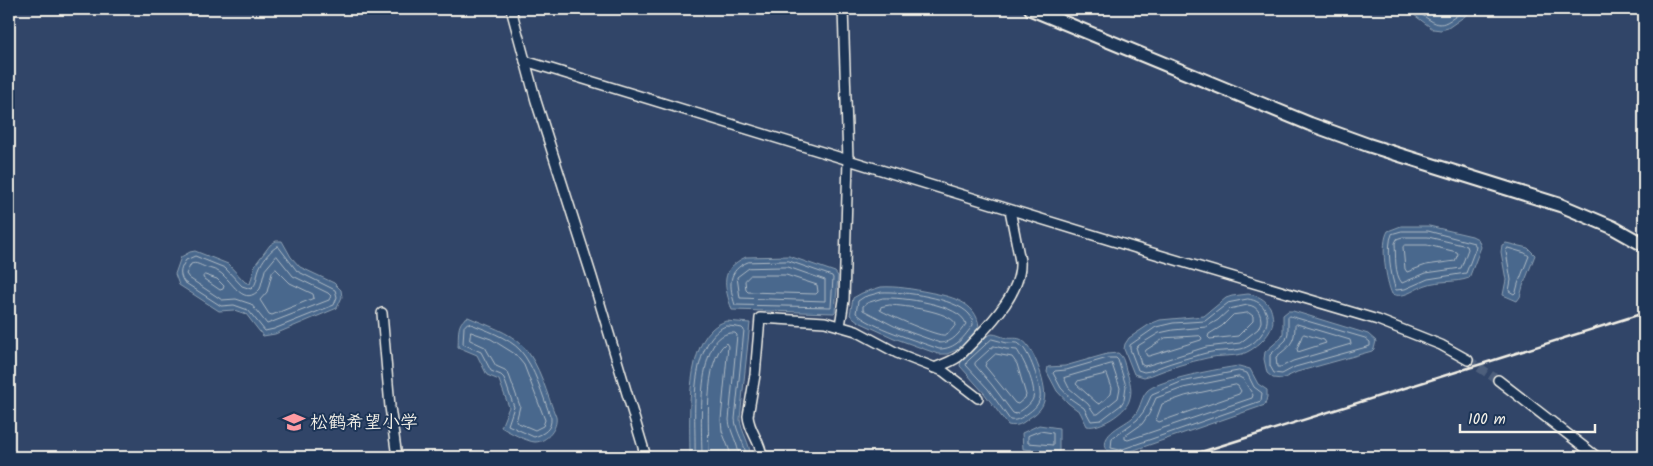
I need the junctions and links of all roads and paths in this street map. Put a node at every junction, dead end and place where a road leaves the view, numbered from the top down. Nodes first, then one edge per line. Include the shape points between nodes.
1 (510, 9) edge
2 (843, 9) edge
3 (1031, 9) edge
4 (525, 61) junction
5 (848, 160) junction
6 (1010, 210) junction
7 (1644, 245) edge
8 (382, 313) dead end
9 (840, 326) junction
10 (1468, 360) tunnel mouth
11 (934, 368) junction
12 (1498, 380) tunnel mouth
13 (978, 398) dead end
14 (397, 457) edge
15 (646, 457) edge
16 (762, 457) edge
17 (1596, 457) edge

1 - 4 street
2 - 5 street
3 - 7 main road via 1310,124 1560,205
4 - 5 street
4 - 15 street
5 - 6 street
5 - 9 street via 844,300
6 - 10 street via 1378,320 1441,345
6 - 11 street via 1021,268 1018,280 991,323 959,356
8 - 14 street
9 - 11 street
9 - 16 street via 760,318 748,422
11 - 13 street via 943,371
12 - 17 street

